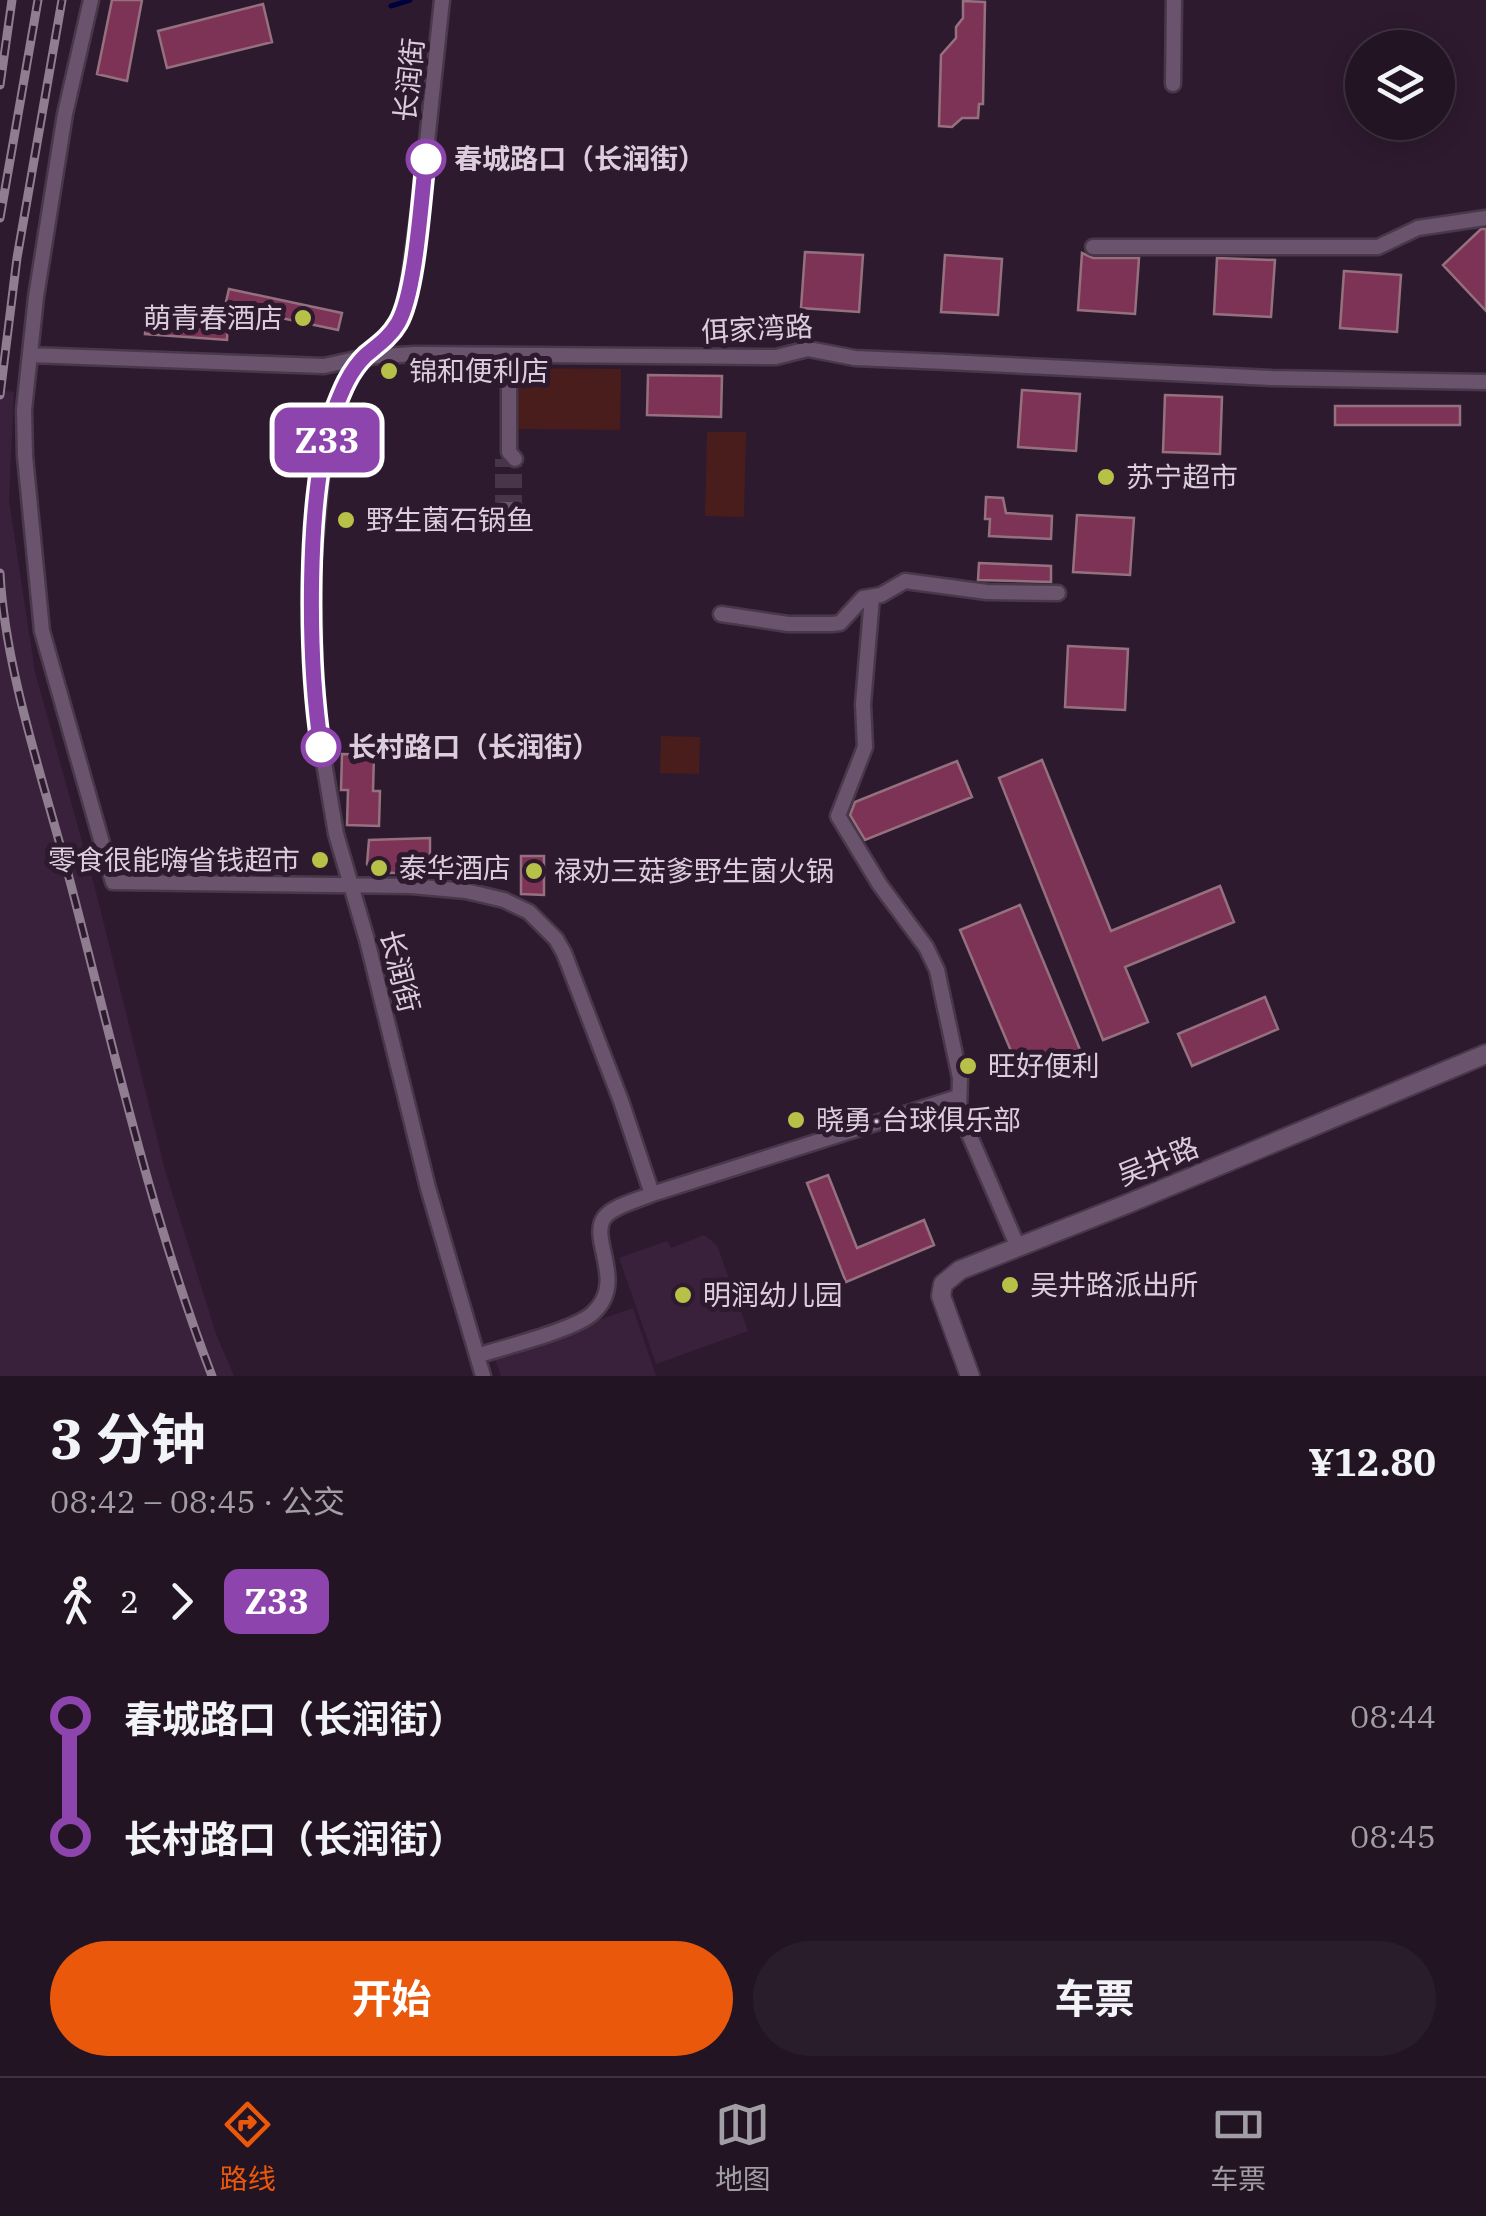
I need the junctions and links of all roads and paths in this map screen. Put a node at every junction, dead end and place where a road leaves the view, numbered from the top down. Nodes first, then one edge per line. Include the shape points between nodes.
1 (91, 0) edge
2 (442, 0) edge
3 (1174, 0) edge
4 (1173, 84) dead end
5 (1486, 218) edge
6 (1094, 247) dead end
7 (30, 354) junction
8 (509, 355) junction
9 (364, 357) junction
10 (1486, 382) edge
11 (509, 457) tunnel mouth
12 (1058, 593) dead end
13 (872, 597) junction
14 (721, 614) dead end
15 (350, 887) junction
16 (1484, 1061) edge
17 (958, 1097) junction
18 (652, 1194) junction
19 (1017, 1244) junction
20 (477, 1356) junction
21 (483, 1376) edge
22 (970, 1376) edge

1 - 7 street via 50,200
2 - 9 street, 长润街 via 408,298 397,325
3 - 4 street
5 - 6 street via 1418,228 1378,247
7 - 9 street, 佴家湾路 via 324,366
7 - 15 street via 25,456 42,631 113,882
8 - 9 street, 佴家湾路
8 - 10 street, 佴家湾路 via 776,358 808,349 929,362
8 - 11 street
9 - 15 street, 长润街 via 332,418 313,564 315,709
12 - 13 street via 987,592 915,580
13 - 14 street via 832,624
13 - 17 street via 865,747 838,816 937,970 960,1078
15 - 18 street via 466,890 511,903 543,924 564,953
15 - 20 street, 长润街
16 - 19 street, 吴井路
17 - 18 street
17 - 19 street
18 - 20 street via 602,1220 608,1282 597,1310
19 - 22 street, 吴井路 via 943,1284 944,1313
20 - 21 street, 长润街

